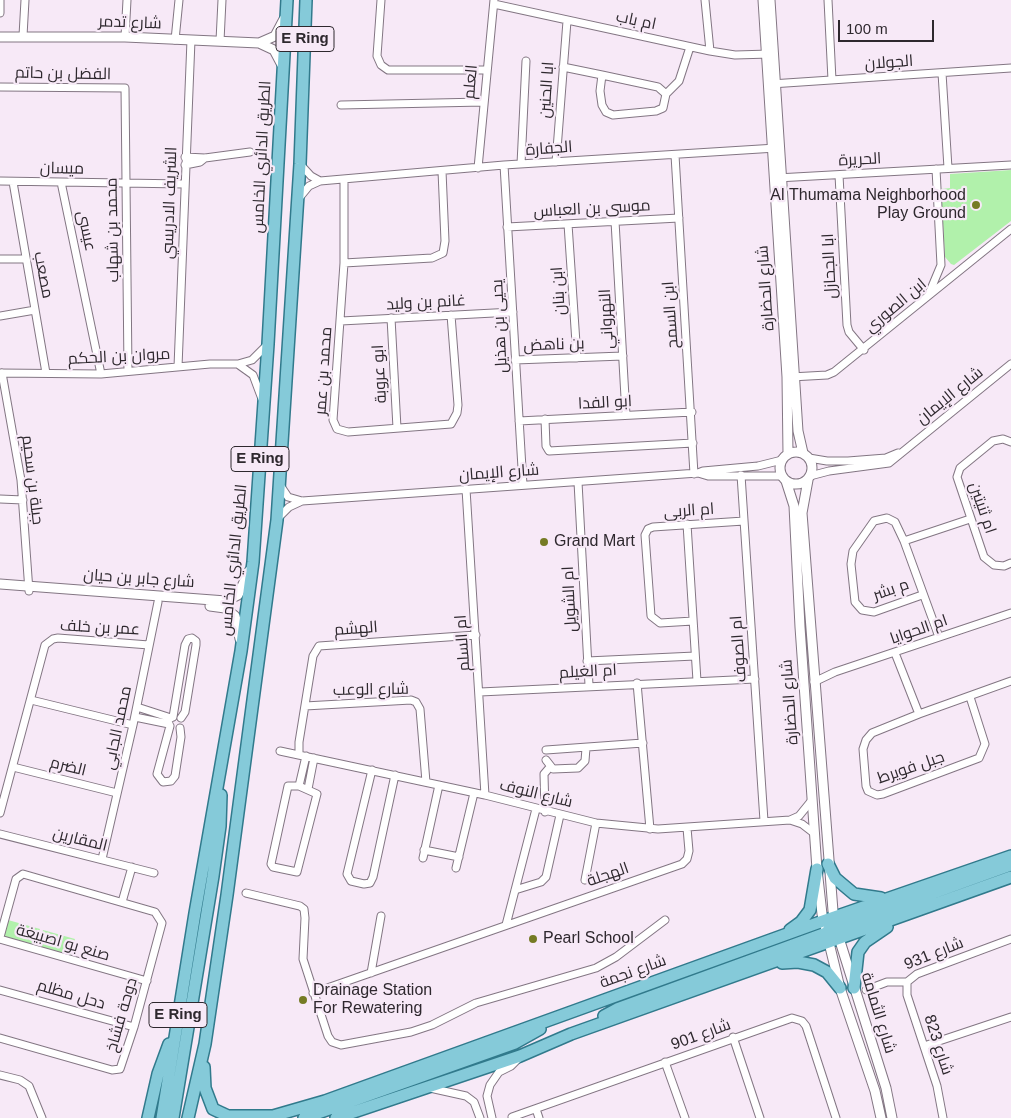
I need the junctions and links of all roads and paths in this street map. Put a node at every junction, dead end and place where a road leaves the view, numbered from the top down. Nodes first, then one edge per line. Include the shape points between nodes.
1 (0, 0) edge
2 (25, 0) edge
3 (127, 0) edge
4 (179, 0) edge
5 (222, 0) edge
6 (306, 0) edge
7 (381, 0) edge
8 (706, 0) edge
9 (763, 0) edge
10 (770, 0) edge
11 (828, 0) edge
12 (494, 2) edge
13 (287, 6) edge
14 (0, 13) edge
15 (567, 21) junction
16 (22, 36) junction
17 (0, 37) edge
18 (125, 37) junction
19 (175, 40) junction
20 (191, 40) junction
21 (220, 41) junction
22 (259, 43) junction
23 (690, 47) junction
24 (710, 51) junction
25 (769, 54) junction
26 (526, 61) dead end
27 (563, 67) junction
28 (1011, 68) edge
29 (284, 69) junction
30 (486, 70) junction
31 (942, 73) junction
32 (602, 74) junction
33 (832, 80) junction
34 (772, 84) junction
35 (0, 87) edge
36 (125, 88) joint
37 (666, 94) junction
38 (483, 102) junction
39 (341, 105) dead end
40 (776, 148) junction
41 (250, 152) dead end
42 (675, 154) junction
43 (185, 161) junction
44 (556, 162) junction
45 (300, 164) junction
46 (521, 164) junction
47 (504, 165) junction
48 (1011, 165) edge
49 (478, 168) junction
50 (948, 168) junction
51 (936, 169) junction
52 (442, 171) junction
53 (839, 174) junction
54 (778, 178) junction
55 (344, 179) junction
56 (0, 181) edge
57 (320, 181) junction
58 (13, 182) junction
59 (61, 182) junction
60 (126, 184) junction
61 (184, 184) junction
62 (297, 202) junction
63 (679, 218) junction
64 (615, 221) junction
65 (568, 224) junction
66 (507, 227) junction
67 (1011, 229) edge
68 (0, 259) edge
69 (25, 259) junction
70 (344, 263) junction
71 (927, 298) junction
72 (35, 310) junction
73 (512, 312) junction
74 (451, 315) junction
75 (0, 316) edge
76 (391, 318) junction
77 (341, 321) junction
78 (268, 344) junction
79 (864, 350) junction
80 (623, 356) junction
81 (577, 358) junction
82 (515, 360) junction
83 (238, 364) junction
84 (1011, 364) edge
85 (178, 367) junction
86 (128, 371) junction
87 (1, 373) edge
88 (46, 373) junction
89 (101, 374) junction
90 (790, 377) junction
91 (264, 409) junction
92 (692, 412) junction
93 (626, 415) junction
94 (545, 419) junction
95 (519, 421) junction
96 (397, 428) junction
97 (1011, 442) edge
98 (693, 443) junction
99 (905, 449) junction
100 (806, 455) junction
101 (785, 457) junction
102 (696, 474) junction
103 (741, 475) junction
104 (784, 478) junction
105 (809, 478) junction
106 (279, 480) junction
107 (578, 482) junction
108 (523, 485) junction
109 (466, 489) junction
110 (0, 499) edge
111 (23, 500) junction
112 (302, 501) junction
113 (970, 519) junction
114 (277, 520) junction
115 (744, 521) junction
116 (687, 524) junction
117 (904, 541) junction
118 (253, 562) junction
119 (1011, 563) edge
120 (0, 584) edge
121 (29, 588) junction
122 (0, 589) edge
123 (922, 595) junction
124 (158, 602) junction
125 (1011, 614) edge
126 (693, 622) junction
127 (476, 635) junction
128 (938, 637) junction
129 (150, 645) junction
130 (241, 651) junction
131 (895, 653) junction
132 (695, 656) junction
133 (587, 661) junction
134 (814, 668) junction
135 (835, 672) junction
136 (755, 679) junction
137 (697, 681) junction
138 (1011, 681) edge
139 (814, 682) junction
140 (638, 683) junction
141 (589, 685) junction
142 (480, 692) junction
143 (970, 697) junction
144 (31, 700) junction
145 (305, 706) junction
146 (137, 707) junction
147 (919, 714) junction
148 (135, 717) junction
149 (181, 718) junction
150 (171, 721) junction
151 (133, 725) junction
152 (180, 728) junction
153 (643, 743) junction
154 (586, 748) junction
155 (280, 750) dead end
156 (546, 750) dead end
157 (302, 756) junction
158 (314, 758) junction
159 (13, 767) junction
160 (221, 768) junction
161 (372, 770) junction
162 (395, 775) junction
163 (426, 782) junction
164 (439, 785) junction
165 (299, 786) junction
166 (308, 789) junction
167 (117, 793) junction
168 (474, 793) junction
169 (485, 795) junction
170 (812, 800) junction
171 (536, 809) junction
172 (545, 812) junction
173 (0, 813) edge
174 (560, 815) junction
175 (790, 820) junction
176 (764, 821) junction
177 (596, 823) junction
178 (687, 828) junction
179 (650, 829) junction
180 (0, 834) edge
181 (815, 834) junction
182 (424, 850) junction
183 (1011, 856) edge
184 (459, 857) junction
185 (422, 858) dead end
186 (102, 859) junction
187 (828, 864) junction
188 (1011, 865) edge
189 (132, 867) junction
190 (456, 868) dead end
191 (816, 869) junction
192 (154, 873) dead end
193 (1011, 877) edge
194 (585, 880) dead end
195 (515, 890) junction
196 (246, 893) dead end
197 (892, 897) junction
198 (122, 902) junction
199 (381, 916) dead end
200 (902, 917) junction
201 (665, 920) dead end
202 (506, 925) junction
203 (831, 930) junction
204 (780, 936) junction
205 (0, 938) edge
206 (1011, 939) edge
207 (765, 964) junction
208 (370, 973) junction
209 (147, 981) junction
210 (907, 982) junction
211 (840, 988) junction
212 (854, 988) junction
213 (0, 990) edge
214 (866, 990) dead end
215 (313, 993) junction
216 (570, 1012) junction
217 (1011, 1017) edge
218 (134, 1027) junction
219 (175, 1028) junction
220 (571, 1034) junction
221 (733, 1037) junction
222 (0, 1038) edge
223 (205, 1044) junction
224 (924, 1046) junction
225 (520, 1056) junction
226 (665, 1062) junction
227 (0, 1075) edge
228 (429, 1088) junction
229 (536, 1109) junction
230 (269, 1117) edge
231 (512, 1117) edge
232 (42, 1118) edge
233 (148, 1118) edge
234 (162, 1118) edge
235 (173, 1118) edge
236 (188, 1118) edge
237 (304, 1118) edge
238 (336, 1118) edge
239 (480, 1118) edge
240 (492, 1118) edge
241 (539, 1118) edge
242 (684, 1118) edge
243 (760, 1118) edge
244 (836, 1118) edge
245 (882, 1118) edge
246 (892, 1118) edge
247 (942, 1118) edge

1 - 14 street
2 - 16 street
3 - 18 street
4 - 19 street
5 - 21 street
6 - 45 main road, E Ring
7 - 30 street via 378,56 381,65 388,70
8 - 24 street
9 - 25 street, شارع الحضارة
10 - 25 street, شارع الحضارة
11 - 33 street
12 - 15 street, ام باب
12 - 30 street, العلم
13 - 22 street via 278,33
13 - 29 main road, الطريق الدائري الخامس / E Ring
15 - 23 street, ام باب
15 - 27 street, ابا الحنين
16 - 17 street, شارع تدمر
16 - 18 street, شارع تدمر
18 - 19 street, شارع تدمر
19 - 20 street, شارع تدمر
20 - 21 street, شارع تدمر
20 - 43 street, الشريف الادريسي
21 - 22 street, شارع تدمر
22 - 29 street via 276,52
23 - 24 street, ام باب
23 - 37 street via 679,80
24 - 25 street, ام باب via 735,55
25 - 34 street, شارع الحضارة
26 - 46 street
27 - 32 street
27 - 44 street, ابا الحنين
28 - 31 street, الجولان
29 - 78 main road, الطريق الدائري الخامس / E Ring
30 - 38 street, العلم
31 - 33 street, الجولان
31 - 50 street
32 - 37 street via 658,87
32 - 37 street via 602,105 613,115 656,111 663,108
33 - 34 street, الجولان
34 - 40 street, شارع الحضارة
35 - 36 street, الفضل بن حاتم
36 - 60 street, محمد بن شهاب
38 - 39 street
38 - 49 street, العلم
40 - 42 street, الجفارة
40 - 54 street, شارع الحضارة
41 - 43 street
42 - 44 street, الجفارة
42 - 63 street, ابن السمح
43 - 61 street, الشريف الادريسي
44 - 46 street, الجفارة
45 - 57 street
45 - 62 main road, E Ring
46 - 47 street, الجفارة
47 - 49 street, الجفارة
47 - 66 street, يحيى بن هذيل
48 - 50 street, الحريرة
49 - 52 street, الجفارة
50 - 51 street, الحريرة
51 - 53 street, الحريرة
51 - 71 street via 941,265
52 - 55 street, الجفارة
52 - 70 street via 443,253 432,258
53 - 54 street, الحريرة
53 - 79 street, ابا الجحازل via 847,326
54 - 90 street, شارع الحضارة
55 - 57 street, الجفارة
55 - 70 street, محمد بن عمر
56 - 58 street, ميسان
57 - 62 street via 309,186
58 - 59 street, ميسان
58 - 69 street, مصعب
59 - 60 street, ميسان
59 - 89 street, عيسى
60 - 61 street, ميسان
60 - 86 street, محمد بن شهاب
61 - 85 street, الشريف الادريسي
62 - 106 main road, E Ring
63 - 64 street, موسى بن العباس
63 - 92 street, ابن السمح
64 - 65 street, موسى بن العباس
64 - 80 street, النهرواني
65 - 66 street, موسى بن العباس
65 - 81 street, ابن بنان
66 - 73 street, يحيى بن هذيل
67 - 71 street, ابن الصوري
68 - 69 street
69 - 72 street, مصعب
70 - 77 street, محمد بن عمر
71 - 79 street, ابن الصوري
72 - 75 street
72 - 88 street, مصعب
73 - 74 street, غانم بن وليد
73 - 82 street, يحيى بن هذيل
74 - 76 street, غانم بن وليد
74 - 96 street, محمد بن عمر via 458,404 455,419 445,426
76 - 77 street, غانم بن وليد
76 - 96 street, ابو عروبة
77 - 96 street, محمد بن عمر via 334,426 342,432
78 - 83 street, مروان بن الحكم via 258,355
78 - 91 main road, الطريق الدائري الخامس / E Ring
79 - 90 street, ابن الصوري via 827,375
80 - 81 street, بن ناهض
80 - 93 street, النهرواني
81 - 82 street, بن ناهض
82 - 95 street, يحيى بن هذيل
83 - 85 street, مروان بن الحكم
83 - 91 street via 253,375
84 - 99 street, شارع الإيمان
85 - 86 street, مروان بن الحكم
86 - 89 street, مروان بن الحكم
87 - 88 street, مروان بن الحكم
87 - 111 street, جبلة بن سحيم
88 - 89 street, مروان بن الحكم
90 - 100 street, شارع الحضارة via 798,438
90 - 101 street, شارع الحضارة
91 - 118 main road, الطريق الدائري الخامس / E Ring
92 - 93 street, ابو الفدا
92 - 98 street, ابن السمح
93 - 94 street, ابو الفدا
94 - 95 street, ابو الفدا
94 - 98 street via 549,451
95 - 108 street, يحيى بن هذيل
97 - 113 street, ام ثنيتين via 1003,439 993,441 960,468 958,481
98 - 102 street, ابن السمح
99 - 100 street, شارع الإيمان via 886,458 874,459 827,461
99 - 105 street, شارع الإيمان via 889,463 829,470
100 - 101 street via 795,452
100 - 105 street via 812,465
101 - 102 street, شارع الإيمان via 758,466
101 - 104 street via 780,468
102 - 103 street, شارع الإيمان
102 - 107 street, شارع الإيمان
103 - 104 street, شارع الإيمان
103 - 115 street, ام الصوف
104 - 105 street via 797,484
104 - 170 street, شارع الحضارة via 794,506
105 - 134 street, شارع الحضارة via 802,513
106 - 112 street via 285,493
106 - 114 main road, E Ring
107 - 108 street, شارع الإيمان
107 - 133 street, ام الشويل
108 - 109 street, شارع الإيمان
109 - 112 street, شارع الإيمان
109 - 127 street, ام السلم
110 - 111 street
111 - 121 street, جبلة بن سحيم
112 - 114 street via 289,507
113 - 117 street
113 - 119 street, ام ثنيتين via 988,562 999,566
114 - 223 main road, E Ring via 245,772
115 - 116 street, ام الربى
115 - 136 street, ام الصوف
116 - 126 street
116 - 126 street, ام الربى via 653,527 645,535 651,616 660,622
117 - 123 street, م بشر
117 - 123 street, م بشر via 895,522 887,518 874,521 867,529 852,555 855,602 862,610 874,612
118 - 121 street, شارع جابر بن حيان via 238,595 226,600
118 - 130 main road, الطريق الدائري الخامس / E Ring
120 - 121 street, شارع جابر بن حيان
121 - 122 street, شارع جابر بن حيان
121 - 124 street, شارع جابر بن حيان
123 - 128 street, م بشر
124 - 129 street, محمد الجابي
124 - 130 street, شارع جابر بن حيان via 225,608 235,616 238,624
125 - 128 street, ام الحوايا
126 - 132 street
127 - 142 street, ام السلم
127 - 145 street, الهشم via 319,646 313,656
128 - 131 street, ام الحوايا
129 - 144 street, عمر بن خلف via 53,639 45,645
129 - 146 street, محمد الجابي
130 - 160 main road, الطريق الدائري الخامس / E Ring
131 - 135 street, ام الحوايا
131 - 147 street
132 - 133 street
132 - 137 street
133 - 141 street, ام الشويل
134 - 135 street, ام الحوايا via 822,673
134 - 139 street, شارع الحضارة
135 - 139 street, ام الحوايا
136 - 137 street, ام الغيلم
136 - 176 street, ام الصوف
137 - 140 street, ام الغيلم
138 - 143 street, جبل فويرط
139 - 187 street, شارع الحضارة
140 - 141 street, ام الغيلم
140 - 153 street
141 - 142 street, ام الغيلم
142 - 169 street, ام السلم
143 - 147 street, جبل فويرط
143 - 147 street, جبل فويرط via 985,744 979,758 883,794 868,791 863,749 866,740 872,733
144 - 151 street
144 - 159 street, عمر بن خلف
145 - 157 street, الهشم via 299,742
145 - 163 street, شارع الوعب via 416,702 420,709
146 - 148 street, محمد الجابي
146 - 150 street
148 - 150 street
148 - 151 street, محمد الجابي
149 - 150 street
149 - 150 street via 185,712 196,645 192,638 185,644
149 - 152 street via 183,724
150 - 152 street via 174,729
150 - 152 street via 157,774 163,782 171,781 175,776
151 - 167 street, محمد الجابي
153 - 154 street
153 - 179 street
154 - 156 street
154 - 172 street via 581,767 556,769 548,763 544,774
155 - 157 street, شارع النوف
157 - 158 street, شارع النوف
157 - 165 street, الهشم
158 - 161 street, شارع النوف
158 - 166 street
159 - 167 street, الضرم
159 - 173 street, عمر بن خلف
160 - 219 main road, الطريق الدائري الخامس / E Ring
160 - 235 main road via 220,826
161 - 162 street, شارع النوف
161 - 162 street via 347,874 351,881 364,884 370,883 373,877
162 - 163 street, شارع النوف
163 - 164 street, شارع النوف
164 - 168 street, شارع النوف
164 - 182 street
165 - 166 street
165 - 166 street via 286,788 273,867 299,872 317,794
167 - 186 street, محمد الجابي
168 - 169 street, شارع النوف
168 - 184 street
169 - 171 street, شارع النوف
170 - 175 street via 799,816
170 - 181 street, شارع الحضارة
171 - 172 street, شارع النوف
171 - 195 street
172 - 174 street, شارع النوف
174 - 177 street, شارع النوف
174 - 195 street via 546,877 541,882
175 - 176 street, شارع النوف
175 - 181 street
176 - 178 street, شارع النوف
177 - 179 street, شارع النوف
177 - 194 street
178 - 179 street, شارع النوف
178 - 202 street, الهجلة via 689,852 682,864
180 - 186 street, المقارين
181 - 191 street, شارع الحضارة
182 - 184 street
182 - 185 street
183 - 197 main road, شارع نجمة
184 - 190 street
186 - 189 street, المقارين
187 - 197 main road via 835,878 854,894
187 - 203 street, شارع الحضارة
188 - 203 main road
189 - 192 street, المقارين
189 - 198 street
191 - 203 street, شارع الحضارة
191 - 204 main road via 810,910 801,922
193 - 200 main road, شارع نجمة
195 - 202 street
196 - 215 street via 304,909 302,954
197 - 203 main road, شارع نجمة
198 - 205 street, دوحة فشاخ via 24,874 16,879
198 - 209 street, دوحة فشاخ via 155,912 161,918
199 - 208 street
200 - 203 main road, شارع نجمة
200 - 212 main road via 861,947 856,956
201 - 215 street via 596,968 476,1003 411,1032 364,1042 338,1045 329,1039
202 - 208 street, الهجلة
203 - 204 main road, شارع نجمة
203 - 207 main road, شارع نجمة
203 - 211 street, شارع الثمامة
203 - 212 street, شارع الثمامة
203 - 220 main road via 618,1009
204 - 216 main road, شارع نجمة
205 - 209 street, صنع بو اصبيغة
206 - 210 street, شارع 931 via 917,974
207 - 211 main road via 798,962 814,965 827,972
207 - 220 main road, شارع نجمة
208 - 215 street, الهجلة
209 - 218 street, دوحة فشاخ
210 - 214 street, شارع 931 via 887,982
210 - 224 street, شارع 823 via 907,995
211 - 245 street, شارع الثمامة
212 - 246 street, شارع الثمامة via 886,1088
213 - 218 street, دحل مظلم
216 - 230 main road, شارع نجمة via 325,1101
216 - 237 main road via 515,1043
217 - 224 street
218 - 222 street, دوحة فشاخ via 122,1066 115,1071
219 - 233 main road via 160,1065
219 - 234 main road, الطريق الدائري الخامس / E Ring
220 - 225 main road, شارع نجمة
221 - 226 street, شارع 901
221 - 243 street
221 - 244 street, شارع 901 via 786,1018 802,1021
223 - 230 main road, شارع نجمة via 204,1081 213,1109 228,1116
223 - 236 main road, E Ring
224 - 247 street, شارع 823 via 937,1086
225 - 228 main road, شارع نجمة
225 - 240 street via 499,1072 490,1086 488,1096
226 - 229 street, شارع 901
226 - 242 street
227 - 232 street via 29,1086
228 - 238 main road, شارع نجمة
228 - 239 street via 466,1096 474,1102
229 - 231 street, شارع 901
229 - 241 street

